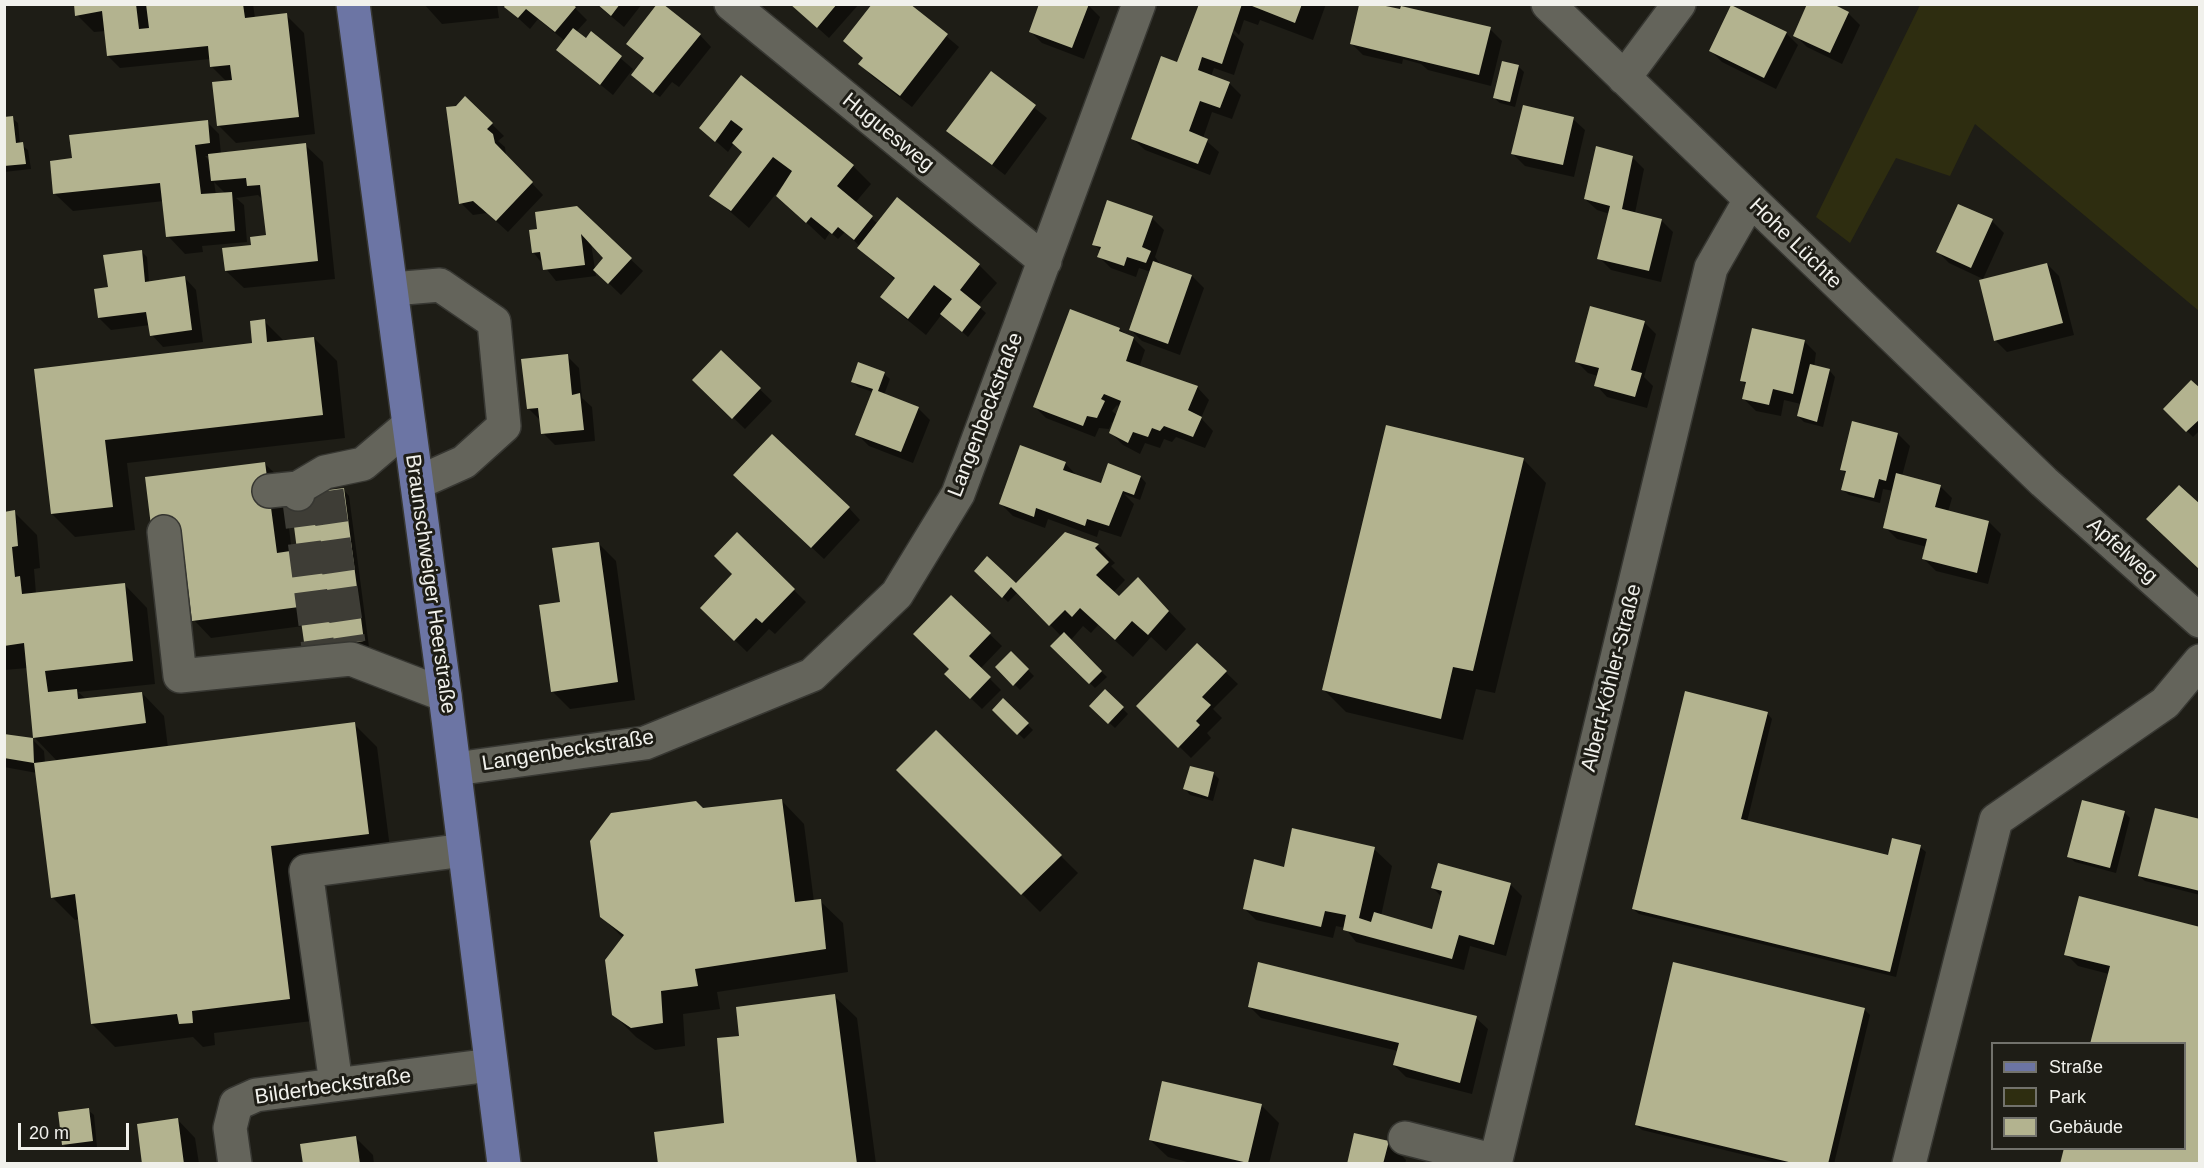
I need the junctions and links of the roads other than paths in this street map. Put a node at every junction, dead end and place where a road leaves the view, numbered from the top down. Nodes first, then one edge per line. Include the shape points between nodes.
1 (353, 4) edge
2 (731, 4) edge
3 (1139, 4) edge
4 (1548, 4) edge
5 (1679, 4) edge
6 (1624, 78) junction
7 (1750, 200) junction
8 (1045, 261) junction
9 (392, 289) junction
10 (409, 425) junction
11 (2044, 482) joint
12 (417, 483) junction
13 (303, 487) dead end
14 (164, 532) dead end
15 (2199, 621) edge
16 (2199, 661) edge
17 (445, 694) junction
18 (455, 768) junction
19 (464, 850) junction
20 (491, 1065) junction
21 (336, 1084) junction
22 (1405, 1138) dead end
23 (1496, 1162) edge
24 (235, 1164) edge
25 (504, 1164) edge
26 (1909, 1164) edge

1 - 9 main road, Braunschweiger Heerstraße
2 - 8 street, Huguesweg
3 - 8 street, Langenbeckstraße
4 - 6 street, Hohe Lüchte
5 - 6 street
6 - 7 street, Hohe Lüchte
7 - 11 street, Hohe Lüchte
7 - 23 street, Albert-Köhler-Straße via 1711,268
8 - 18 street, Langenbeckstraße via 958,494 897,594 812,675 645,742
9 - 10 main road, Braunschweiger Heerstraße
9 - 12 street via 440,285 494,322 504,426 464,462
10 - 12 main road, Braunschweiger Heerstraße
10 - 13 street via 363,464
11 - 15 street, Apfelweg
12 - 17 main road, Braunschweiger Heerstraße
14 - 17 street via 180,676 351,659
16 - 26 street via 2165,703 1996,820
17 - 18 main road, Braunschweiger Heerstraße
18 - 19 main road, Braunschweiger Heerstraße
19 - 20 main road, Braunschweiger Heerstraße
19 - 21 street via 306,871
20 - 21 street, Bilderbeckstraße
20 - 25 main road, Braunschweiger Heerstraße
21 - 24 street, Bilderbeckstraße via 256,1095 236,1104 230,1128
22 - 23 street

